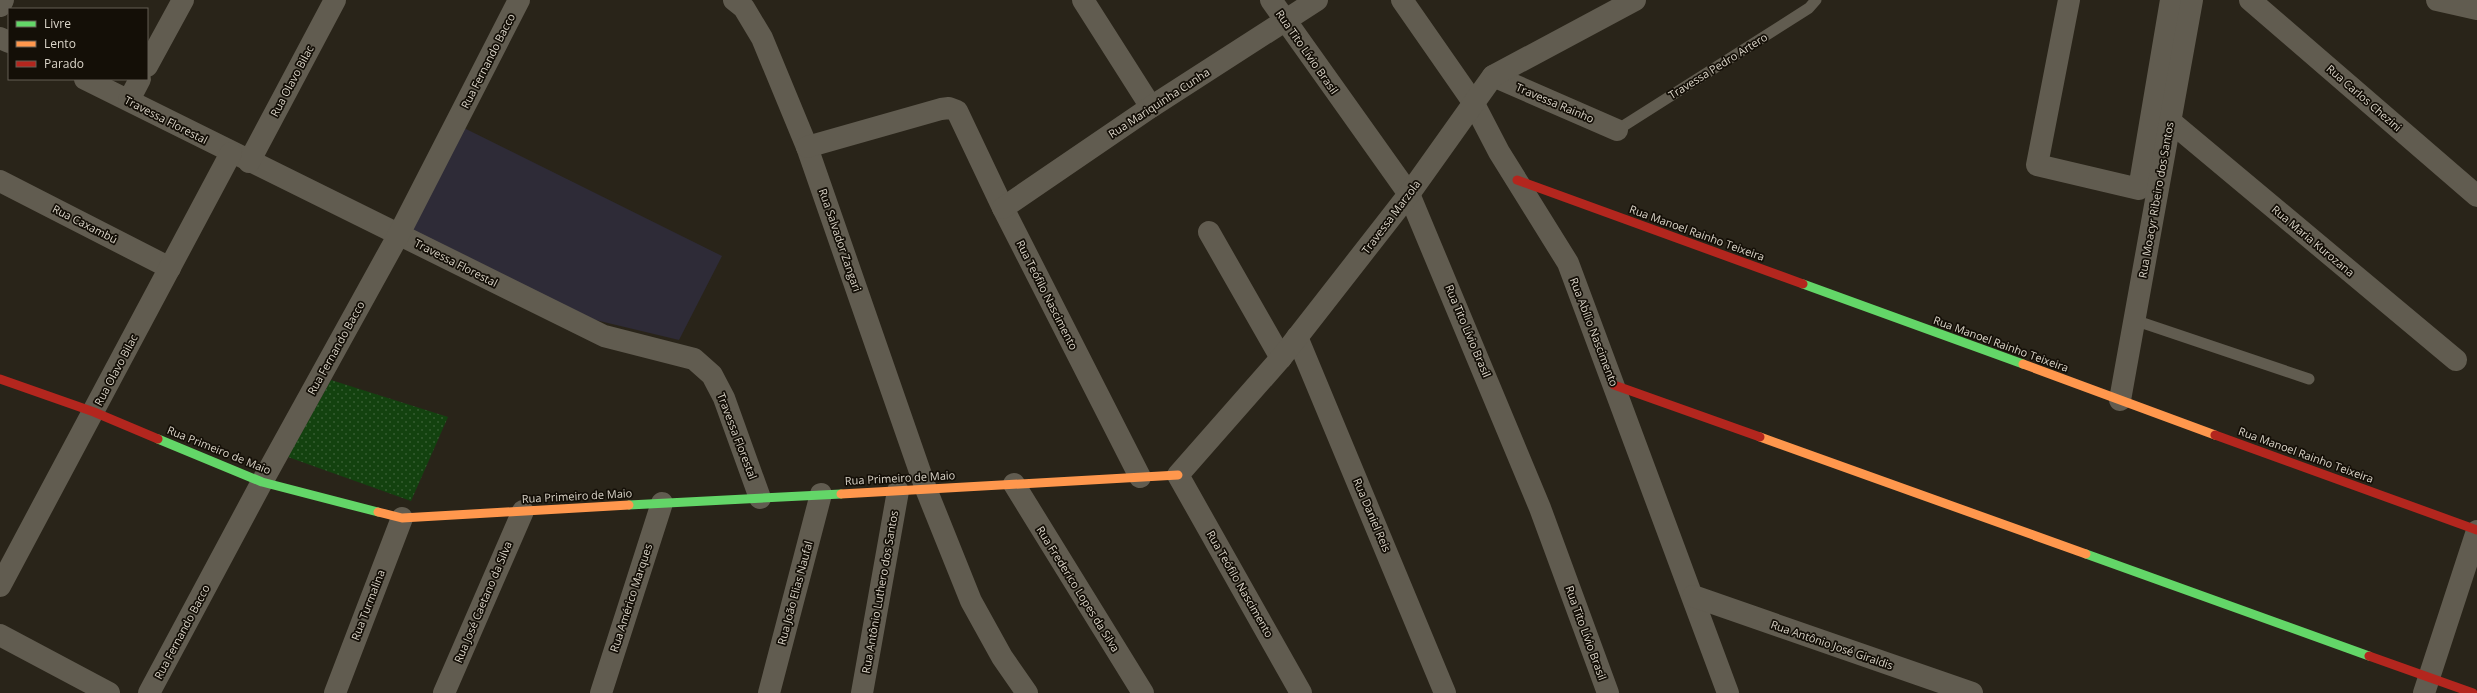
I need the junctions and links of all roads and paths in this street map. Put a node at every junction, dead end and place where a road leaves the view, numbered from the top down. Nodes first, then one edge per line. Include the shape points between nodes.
1 (3, 0) edge
2 (183, 0) edge
3 (335, 0) edge
4 (520, 0) edge
5 (734, 0) edge
6 (757, 0) edge
7 (1082, 0) edge
8 (1271, 0) edge
9 (1317, 0) edge
10 (1402, 0) edge
11 (1635, 0) edge
12 (1816, 0) edge
13 (2069, 0) edge
14 (2171, 0) edge
15 (2192, 0) edge
16 (2250, 0) edge
17 (2437, 0) edge
18 (0, 6) edge
19 (2477, 9) edge
20 (1284, 21) junction
21 (762, 38) junction
22 (148, 64) edge
23 (1493, 76) junction
24 (87, 80) edge
25 (139, 80) edge
26 (129, 100) junction
27 (1473, 102) junction
28 (1151, 107) junction
29 (2170, 121) junction
30 (1617, 130) joint
31 (807, 147) junction
32 (240, 158) junction
33 (0, 180) edge
34 (1517, 180) junction
35 (1409, 194) junction
36 (2477, 196) edge
37 (1003, 208) junction
38 (1209, 232) dead end
39 (399, 234) junction
40 (170, 268) junction
41 (2134, 320) junction
42 (1297, 337) junction
43 (1281, 358) junction
44 (2456, 360) dead end
45 (0, 379) edge
46 (2309, 379) dead end
47 (1614, 385) junction
48 (2120, 400) junction
49 (94, 412) junction
50 (1178, 475) junction
51 (1140, 478) junction
52 (262, 482) junction
53 (1014, 484) junction
54 (926, 489) junction
55 (898, 490) junction
56 (821, 494) junction
57 (760, 498) junction
58 (662, 503) junction
59 (522, 511) junction
60 (402, 518) junction
61 (2477, 530) edge
62 (0, 586) edge
63 (1693, 596) junction
64 (0, 635) edge
65 (2426, 685) edge
66 (109, 693) edge
67 (149, 693) edge
68 (335, 693) edge
69 (444, 693) edge
70 (601, 693) edge
71 (769, 693) edge
72 (862, 693) edge
73 (1027, 693) edge
74 (1143, 693) edge
75 (1302, 693) edge
76 (1445, 693) edge
77 (1608, 693) edge
78 (1728, 693) edge
79 (1972, 693) edge
80 (2473, 693) edge

1 - 18 street
2 - 22 street
3 - 32 street, Rua Olavo Bilac
4 - 39 street, Rua Fernando Bacco
5 - 21 street, Rua Salvador Zangari via 744,8
6 - 21 street
7 - 28 street
8 - 20 street, Rua Tito Lívio Brasil
9 - 20 street, Rua Mariquinha Cunha
10 - 27 street, Rua Abílio Nascimento
11 - 23 street, Travessa Marzola
12 - 30 lane, Travessa Pedro Artero via 1810,8
13 - 14 street via 2037,165 2139,189
15 - 29 street, Rua Moacyr Ribeiro dos Santos
16 - 36 street, Rua Carlos Chezini
17 - 19 street
20 - 28 street, Rua Mariquinha Cunha
20 - 35 street, Rua Tito Lívio Brasil
21 - 31 street, Rua Salvador Zangari
23 - 27 street, Travessa Marzola
23 - 30 street, Travessa Rainho
24 - 26 street, Travessa Florestal
25 - 26 street
26 - 32 street, Travessa Florestal
27 - 34 street, Rua Abílio Nascimento
27 - 35 street, Travessa Marzola
28 - 37 street, Rua Mariquinha Cunha
29 - 41 street, Rua Moacyr Ribeiro dos Santos
29 - 44 street, Rua Maria Kurozana
31 - 37 street, Rua Teófilo Nascimento via 949,108 957,111
31 - 54 street, Rua Salvador Zangari
32 - 39 street, Travessa Florestal
32 - 40 street, Rua Olavo Bilac
33 - 40 street, Rua Caxambú
34 - 47 street, Rua Abílio Nascimento via 1568,263
34 - 48 street, Rua Manoel Rainho Teixeira
35 - 42 street, Travessa Marzola
35 - 77 street, Rua Tito Lívio Brasil via 1540,508
37 - 51 street, Rua Teófilo Nascimento
38 - 43 street
39 - 52 street, Rua Fernando Bacco
39 - 57 street, Travessa Florestal via 604,336 694,359 712,376 724,398
40 - 49 street, Rua Olavo Bilac
41 - 46 lane
41 - 48 street, Rua Moacyr Ribeiro dos Santos
42 - 43 street, Travessa Marzola
42 - 76 street, Rua Daniel Reis
43 - 50 street, Travessa Marzola
45 - 49 street, Rua Primeiro de Maio
47 - 63 street, Rua Abílio Nascimento
47 - 65 street
48 - 61 street, Rua Manoel Rainho Teixeira
49 - 52 street, Rua Primeiro de Maio
49 - 62 street, Rua Olavo Bilac
50 - 51 street, Rua Primeiro de Maio
50 - 75 street, Rua Teófilo Nascimento
51 - 53 street, Rua Primeiro de Maio
52 - 60 street, Rua Primeiro de Maio
52 - 67 street, Rua Fernando Bacco
53 - 54 street, Rua Primeiro de Maio
53 - 74 street, Rua Frederico Lopes da Silva
54 - 55 street, Rua Primeiro de Maio
54 - 73 street, Rua Salvador Zangari via 971,601 1002,657
55 - 56 street, Rua Primeiro de Maio
55 - 72 street, Rua Antônio Luthero dos Santos
56 - 57 street, Rua Primeiro de Maio
56 - 71 street, Rua João Elias Naufal
57 - 58 street, Rua Primeiro de Maio
58 - 59 street, Rua Primeiro de Maio
58 - 70 street, Rua Américo Marques
59 - 60 street, Rua Primeiro de Maio
59 - 69 street, Rua José Caetano da Silva
60 - 68 street, Rua Turmalina
61 - 65 street
63 - 78 street, Rua Abílio Nascimento
63 - 79 street, Rua Antônio José Giraldis
64 - 66 street
65 - 80 street

